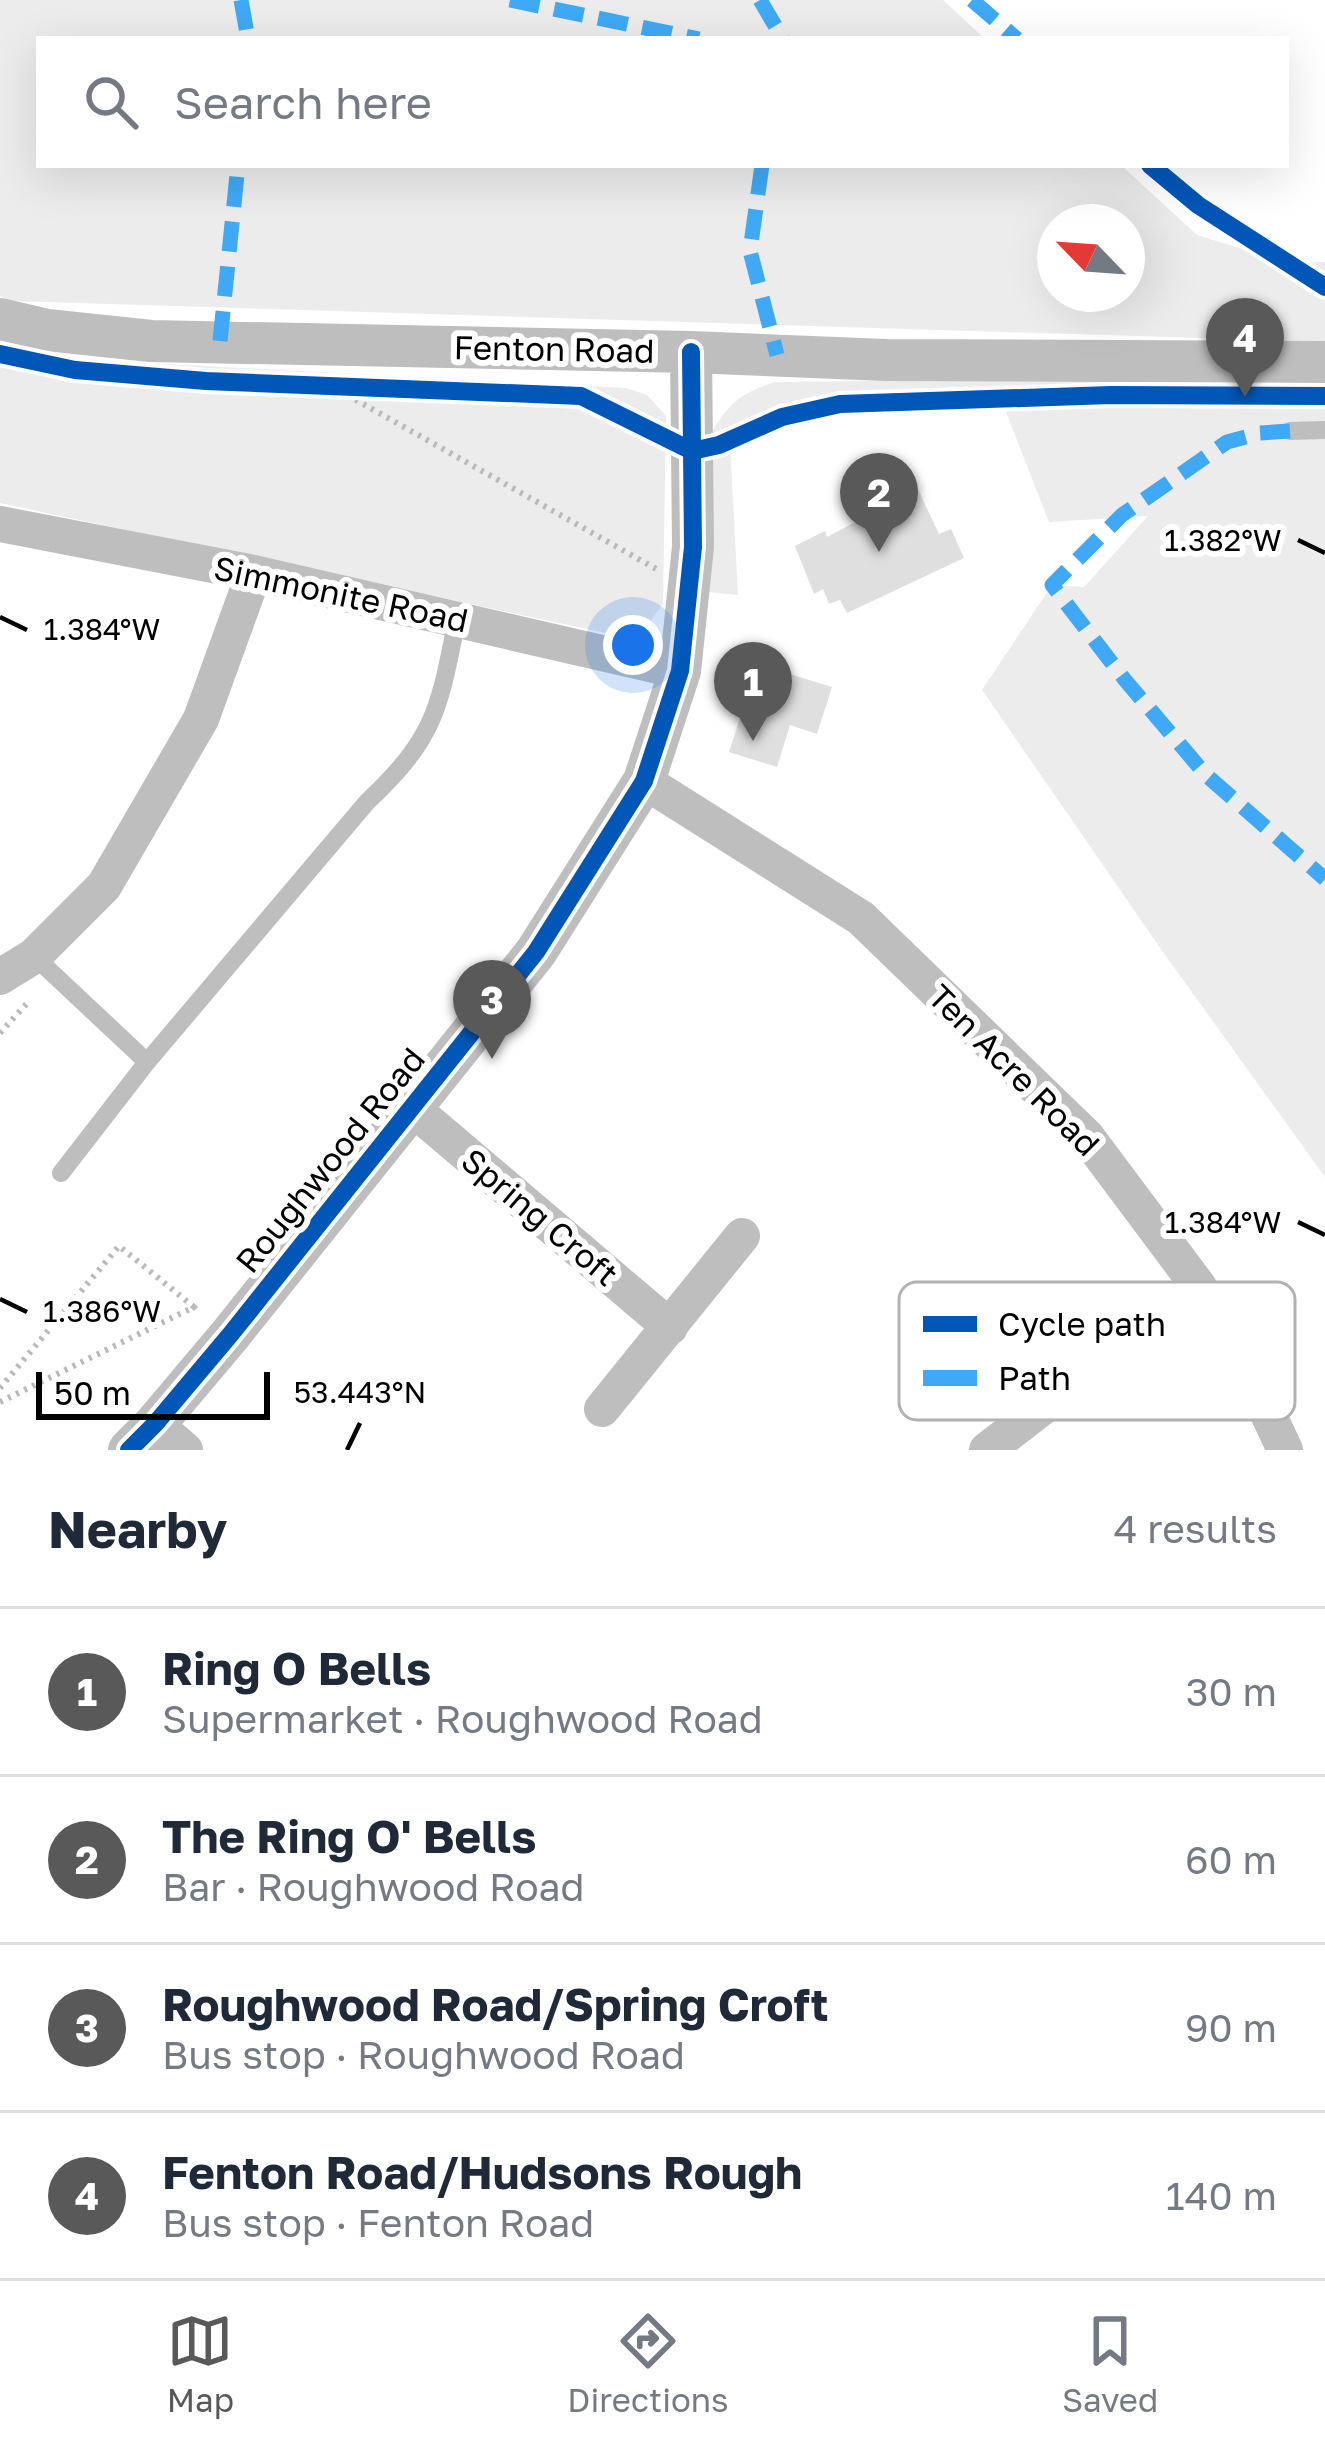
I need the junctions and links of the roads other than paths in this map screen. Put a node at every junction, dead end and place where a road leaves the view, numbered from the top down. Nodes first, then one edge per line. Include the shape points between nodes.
1 (0, 319) edge
2 (691, 352) junction
3 (1325, 362) edge
4 (1325, 430) edge
5 (1290, 431) dead end
6 (0, 524) edge
7 (254, 573) junction
8 (457, 619) junction
9 (680, 671) junction
10 (644, 782) junction
11 (44, 965) junction
12 (0, 977) edge
13 (148, 1062) junction
14 (411, 1107) junction
15 (61, 1173) dead end
16 (742, 1235) dead end
17 (1195, 1282) edge
18 (670, 1327) junction
19 (602, 1408) dead end
20 (1026, 1420) edge
21 (1271, 1420) edge
22 (156, 1441) edge
23 (987, 1450) edge
24 (1286, 1450) edge

1 - 2 street, Fenton Road via 151,341
2 - 3 street, Fenton Road
2 - 9 street, Roughwood Road via 693,547
4 - 5 lane
6 - 7 street, Simmonite Road
7 - 8 street, Simmonite Road
7 - 11 street via 202,719 104,886
8 - 9 street, Simmonite Road
8 - 13 lane via 421,743
9 - 10 street, Roughwood Road
10 - 14 street, Roughwood Road via 536,952
10 - 17 street, Ten Acre Road via 861,918 1087,1137
11 - 12 street
11 - 13 lane
13 - 15 lane
14 - 18 street, Spring Croft
14 - 22 street, Roughwood Road
16 - 18 street
18 - 19 street
20 - 23 street
21 - 24 street, Ten Acre Road

